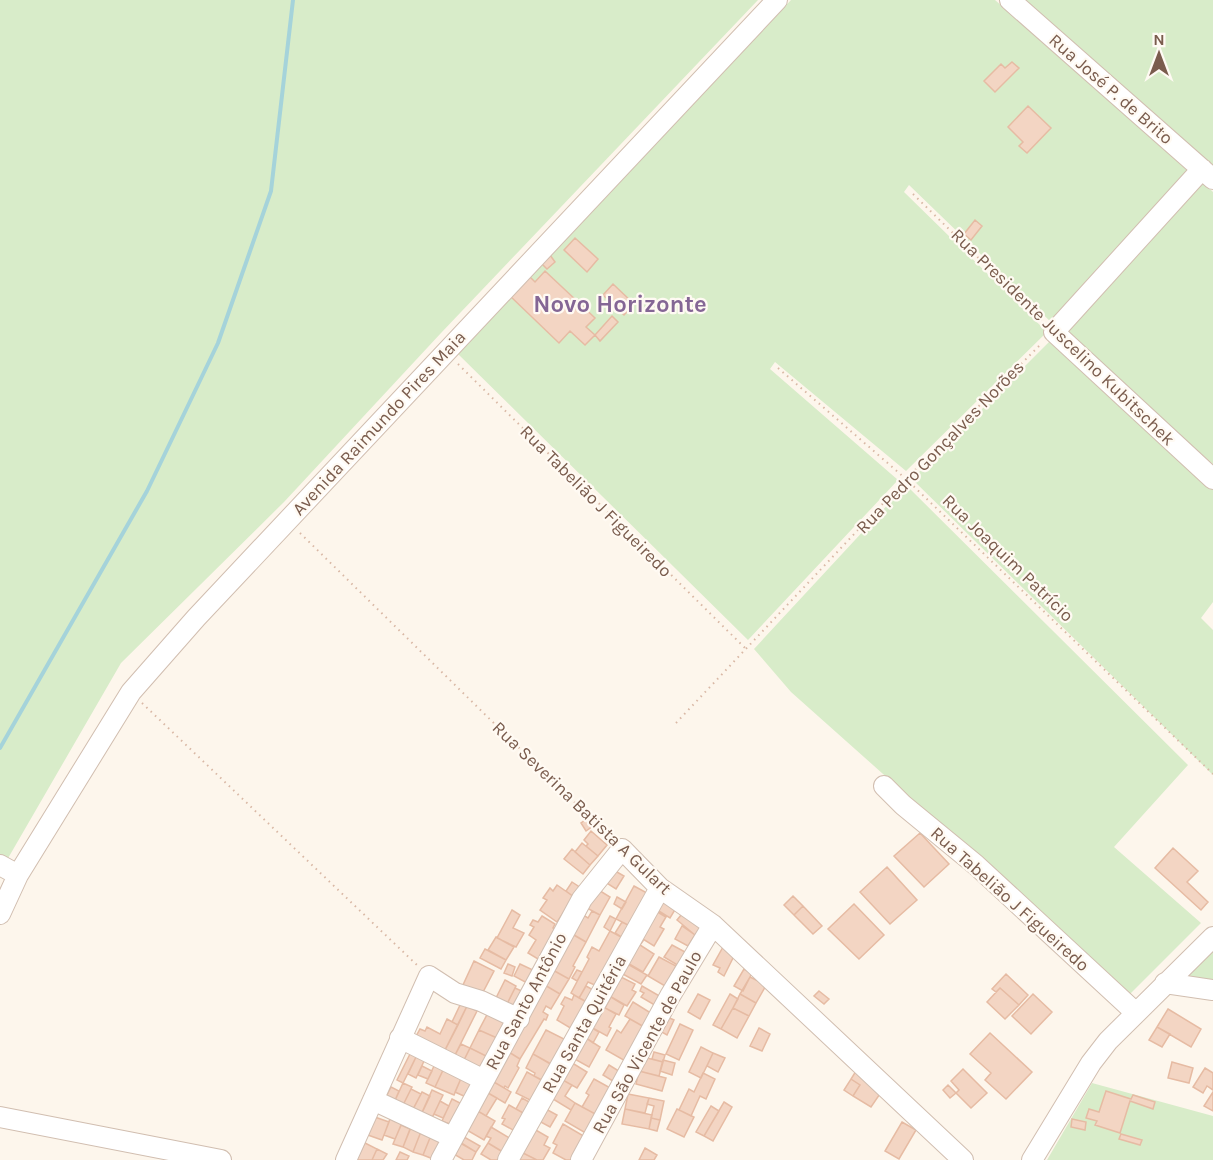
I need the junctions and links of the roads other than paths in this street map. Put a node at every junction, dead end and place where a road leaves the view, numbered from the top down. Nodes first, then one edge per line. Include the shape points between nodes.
1 (777, 0) edge
2 (1010, 0) edge
3 (1208, 174) edge
4 (1213, 479) edge
5 (884, 786) dead end
6 (622, 849) joint
7 (0, 865) edge
8 (18, 875) junction
9 (660, 888) junction
10 (0, 914) edge
11 (713, 925) junction
12 (1213, 937) edge
13 (1165, 983) junction
14 (1213, 990) edge
15 (1135, 1012) junction
16 (519, 1019) junction
17 (400, 1038) junction
18 (484, 1080) junction
19 (373, 1100) junction
20 (0, 1117) edge
21 (452, 1137) junction
22 (221, 1160) edge
23 (346, 1160) edge
24 (441, 1160) edge
25 (508, 1160) edge
26 (581, 1160) edge
27 (963, 1160) edge
28 (1032, 1160) edge

1 - 8 street, Avenida Raimundo Pires Maia via 131,692
2 - 3 street, Rua José P. de Brito
3 - 4 street, Rua Presidente Juscelino Kubitschek via 1054,332
5 - 15 street, Rua Tabelião J Figueiredo
6 - 9 street, Rua Severina Batista A Gulart
6 - 16 street, Rua Santo Antônio via 582,899
7 - 8 street
8 - 10 street, Avenida Raimundo Pires Maia
9 - 11 street, Rua Severina Batista A Gulart
9 - 25 street, Rua Santa Quitéria
11 - 26 street, Rua São Vicente de Paulo
11 - 27 street, Rua Severina Batista A Gulart
12 - 13 street
13 - 14 street
13 - 15 street
15 - 28 street via 1091,1063
16 - 17 street via 455,993 429,976
16 - 18 street, Rua Santo Antônio
17 - 18 street
17 - 19 street
18 - 21 street, Rua Santo Antônio
19 - 21 street
19 - 23 street
20 - 22 street
21 - 24 street, Rua Santo Antônio

